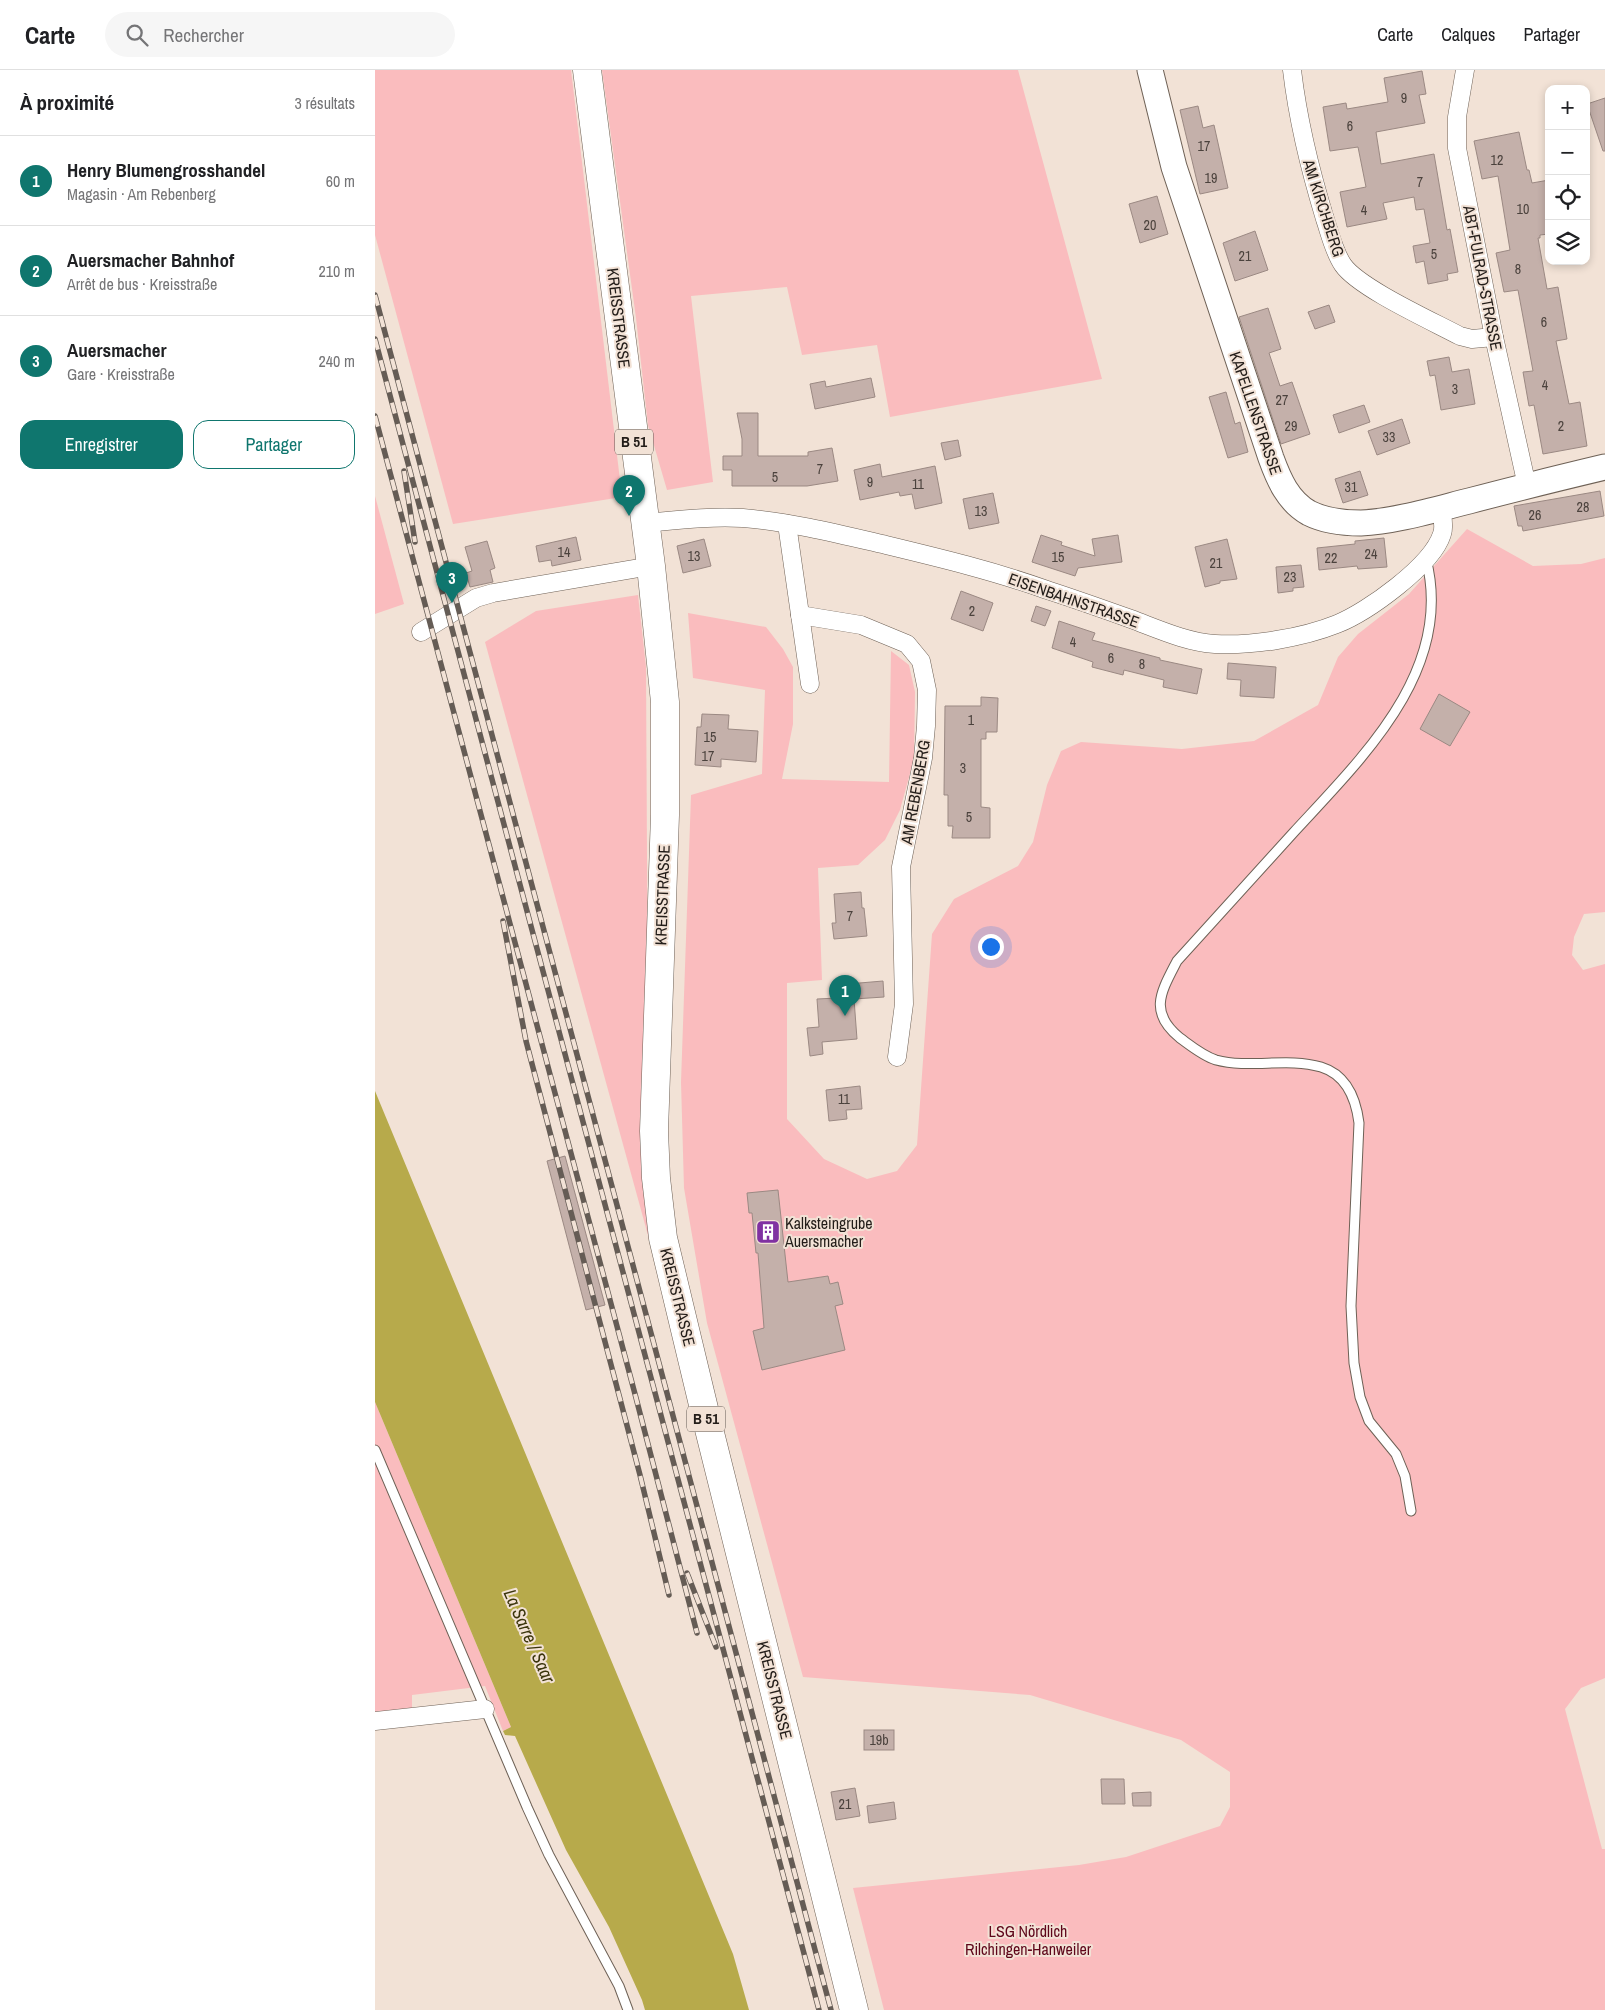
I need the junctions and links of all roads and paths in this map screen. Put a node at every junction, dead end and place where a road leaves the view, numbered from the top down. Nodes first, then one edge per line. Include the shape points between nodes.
1 (587, 70) edge
2 (1150, 70) edge
3 (1292, 70) edge
4 (1465, 70) edge
5 (1494, 336) junction
6 (1605, 467) edge
7 (1527, 486) junction
8 (1441, 508) junction
9 (646, 523) junction
10 (787, 524) junction
11 (1426, 559) junction
12 (651, 566) junction
13 (800, 615) junction
14 (421, 632) dead end
15 (810, 684) dead end
16 (897, 1057) dead end
17 (375, 1450) edge
18 (1411, 1511) dead end
19 (485, 1710) junction
20 (375, 1721) edge
21 (628, 2010) edge
22 (854, 2010) edge

1 - 9 main road, KREISSTRASSE / B 51
2 - 8 street, KAPELLENSTRASSE via 1174,167 1271,458 1286,492 1309,512 1342,522 1383,520
3 - 5 street, AM KIRCHBERG via 1298,118 1314,183 1343,266 1369,286 1460,336 1472,339
4 - 5 street, ABT-FULRAD-STRASSE via 1457,117 1457,148
5 - 7 street, ABT-FULRAD-STRASSE
6 - 7 street, KAPELLENSTRASSE
7 - 8 street, KAPELLENSTRASSE
8 - 11 street, EISENBAHNSTRASSE via 1442,535
9 - 10 street, EISENBAHNSTRASSE via 741,518
9 - 12 main road, KREISSTRASSE / B 51
10 - 11 street, EISENBAHNSTRASSE via 833,532 1003,575 1177,636 1213,644 1253,643 1295,636 1336,624 1386,595
10 - 13 street
11 - 18 lane via 1430,576 1429,634 1399,708 1357,763 1177,961 1159,1004 1164,1019 1175,1034 1215,1060 1298,1063 1323,1068 1340,1078 1351,1090 1359,1123 1351,1306 1354,1363 1360,1397 1369,1421 1396,1454 1405,1476
12 - 14 street via 476,598
12 - 22 main road, KREISSTRASSE / B 51 via 665,702 665,806 654,1131 663,1238
13 - 15 street
13 - 16 street, AM REBENBERG via 861,625 907,644 921,662 927,690 926,726 923,758 901,866 904,1004
17 - 19 lane
19 - 20 street
19 - 21 lane via 549,1855 619,1986

